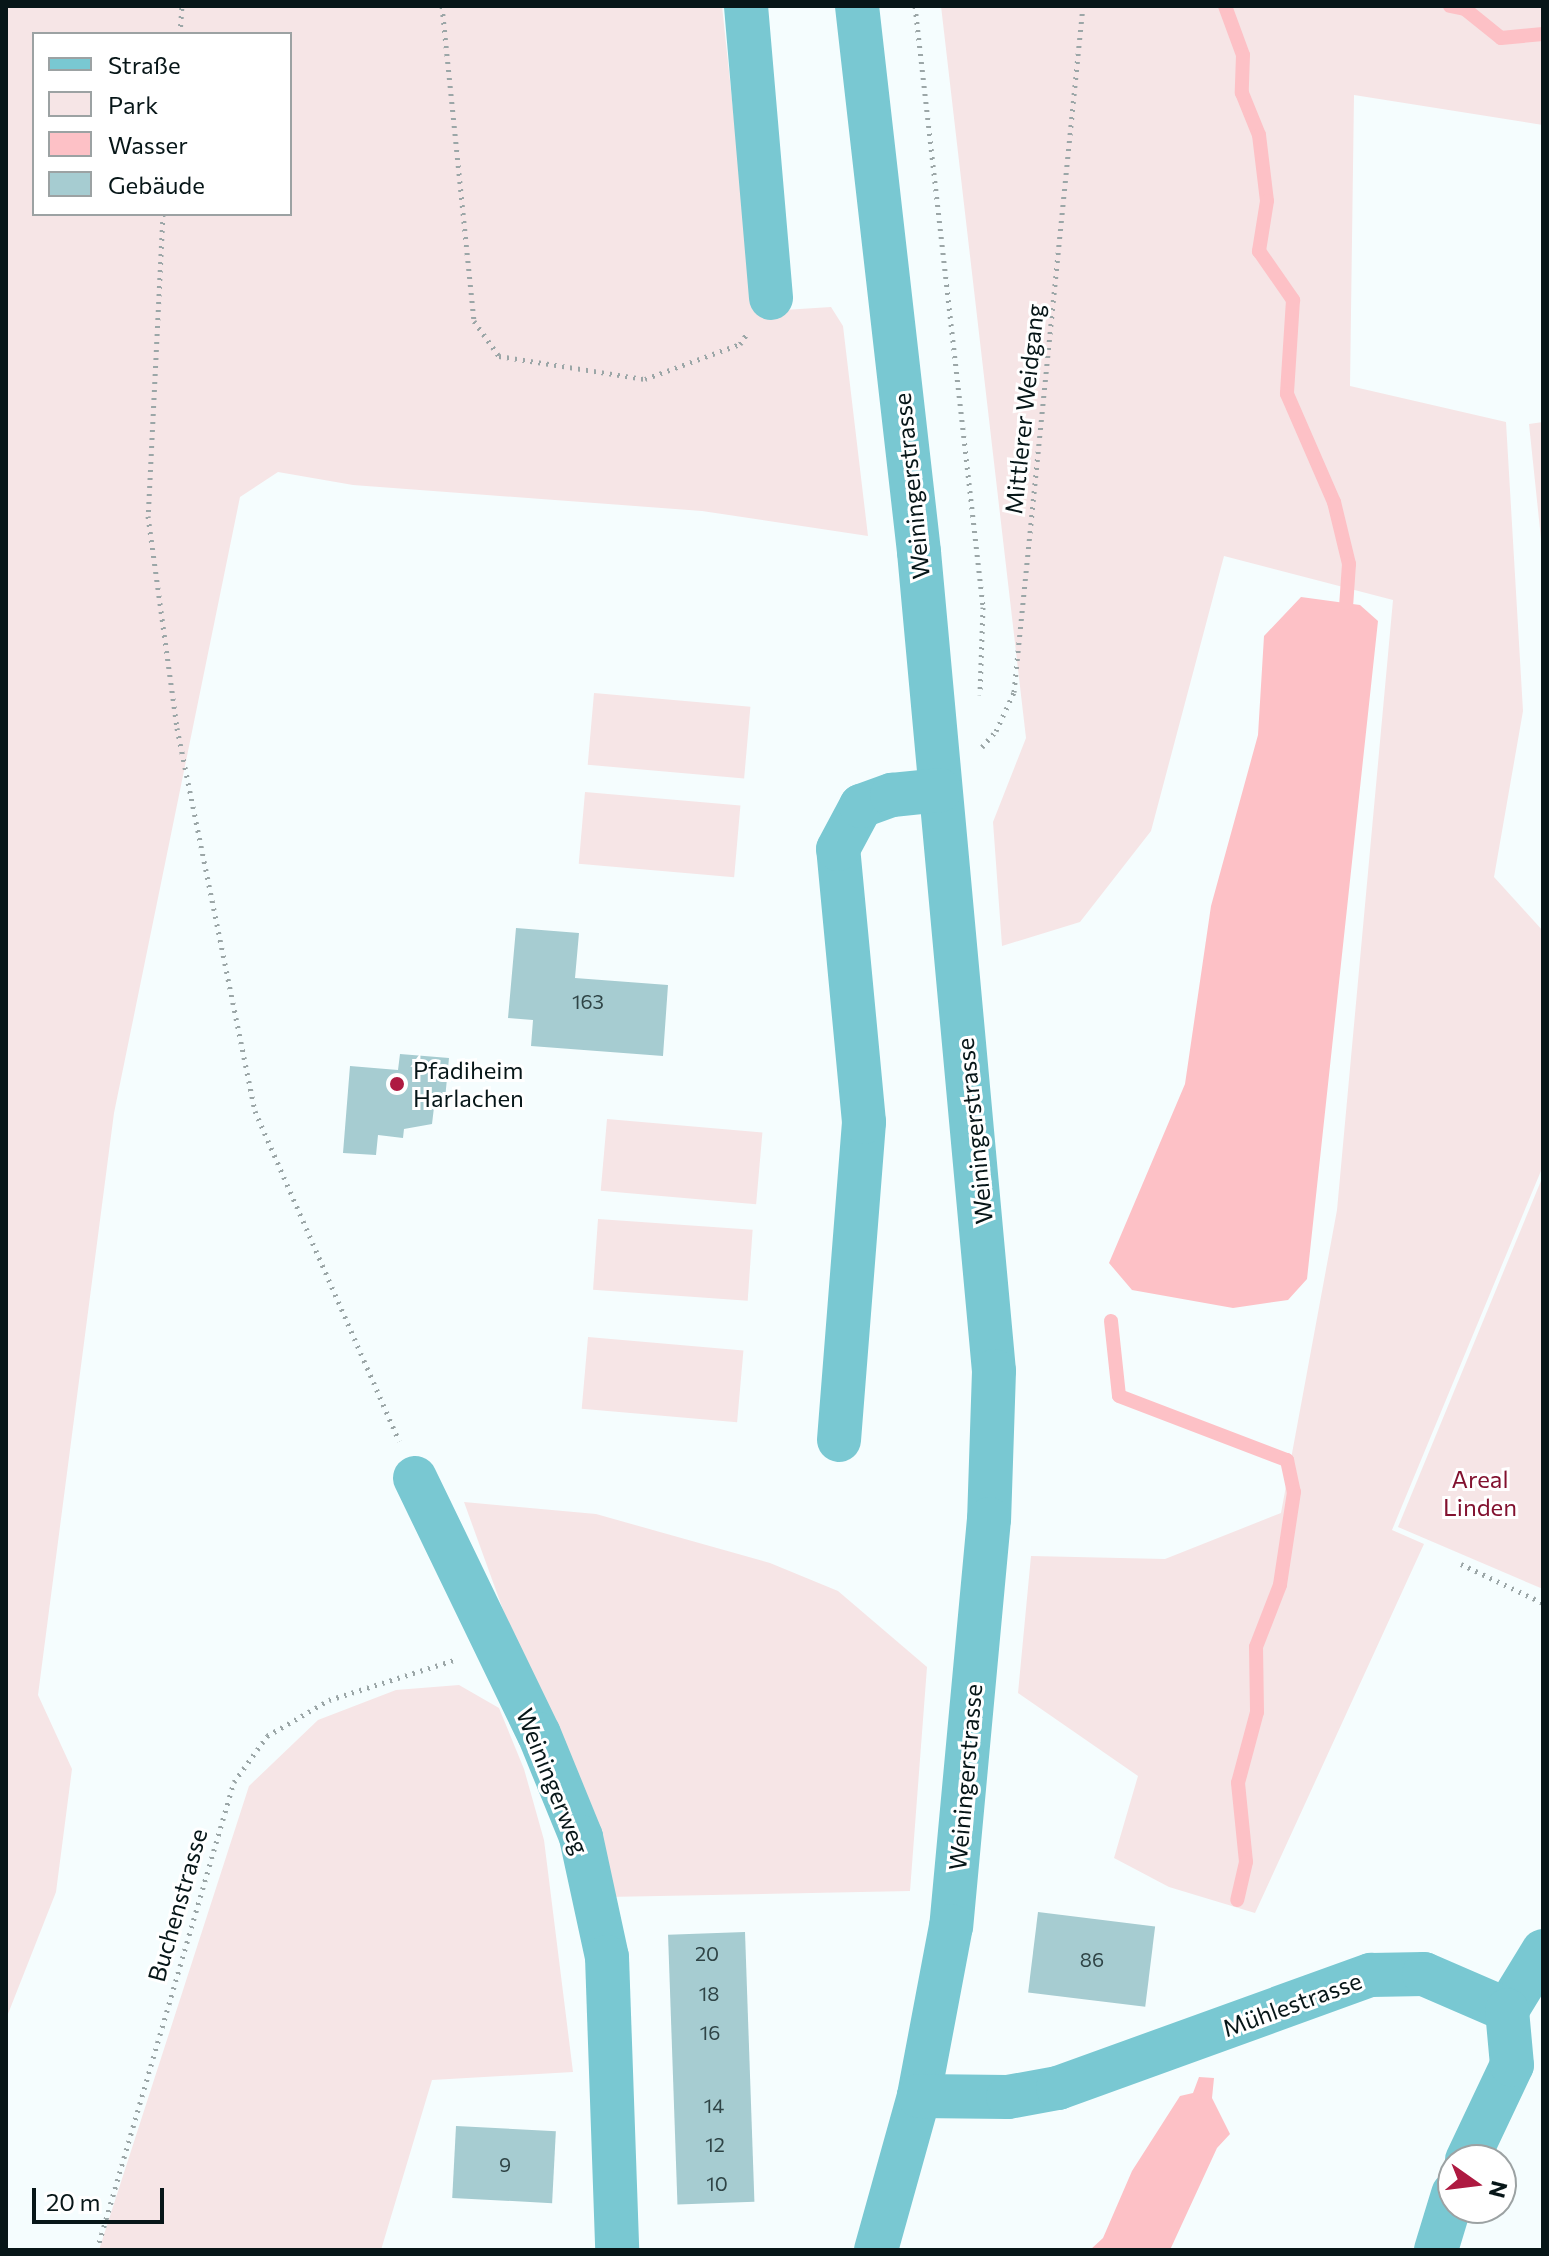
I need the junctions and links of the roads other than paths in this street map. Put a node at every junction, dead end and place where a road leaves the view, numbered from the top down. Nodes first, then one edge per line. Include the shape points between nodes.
1 (746, 6) edge
2 (857, 6) edge
3 (771, 298) road end
4 (940, 790) junction
5 (839, 1440) dead end
6 (415, 1478) road end
7 (1543, 1951) edge
8 (1507, 2010) junction
9 (919, 2096) junction
10 (1475, 2144) edge
11 (1444, 2224) edge
12 (617, 2250) edge
13 (876, 2250) edge
14 (1436, 2250) edge

1 - 3 street
2 - 4 street, Weiningerstrasse via 919,552
4 - 5 street via 892,795 861,806 838,849 864,1122
4 - 9 street, Weiningerstrasse via 990,1284 994,1403 989,1519 951,1926
6 - 12 street, Weiningerweg via 539,1734 581,1837 607,1957
7 - 8 street
8 - 9 street, Mühlestrasse via 1424,1974 1371,1975 1058,2088 1008,2097
8 - 10 street via 1512,2065
9 - 13 street, Weiningerstrasse
11 - 14 street

